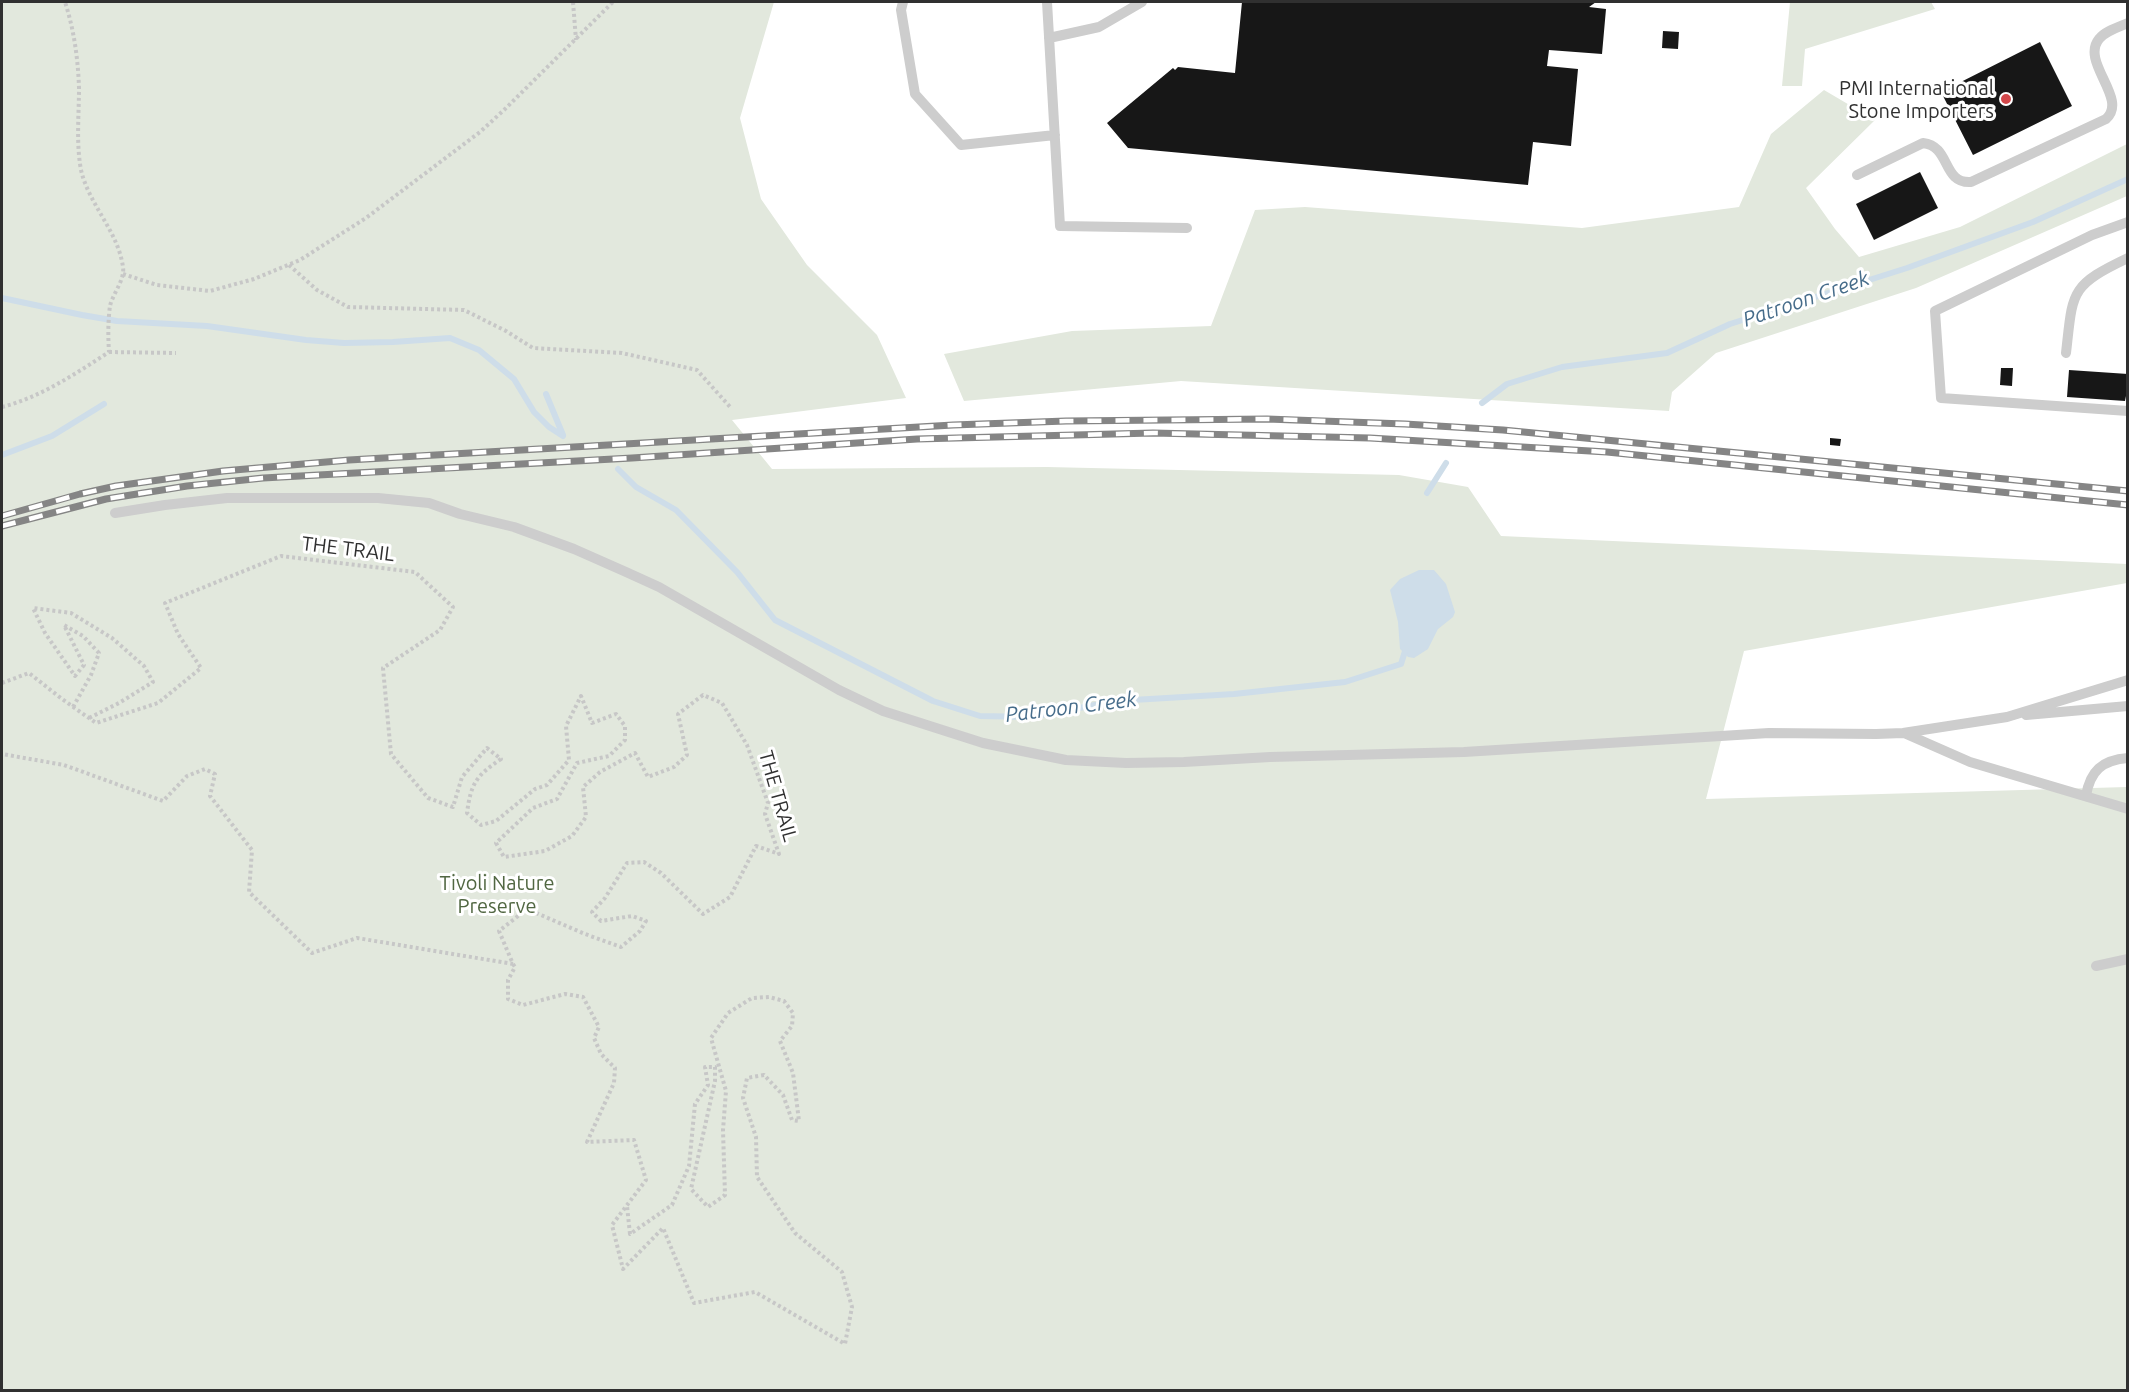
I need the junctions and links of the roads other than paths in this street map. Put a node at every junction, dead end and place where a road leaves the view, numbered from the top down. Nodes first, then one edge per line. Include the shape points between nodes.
1 (903, 2) edge
2 (1047, 2) edge
3 (1143, 2) edge
4 (2127, 23) edge
5 (1049, 38) junction
6 (1055, 135) junction
7 (1857, 175) dead end
8 (2127, 222) edge
9 (1187, 228) dead end
10 (2127, 258) edge
11 (2066, 353) dead end
12 (2127, 411) edge
13 (115, 513) dead end
14 (2127, 680) edge
15 (2127, 706) edge
16 (2007, 717) junction
17 (1903, 733) junction
18 (2127, 758) edge
19 (2085, 796) junction
20 (2127, 809) edge
21 (2127, 959) edge
22 (2096, 966) dead end

1 - 6 lane via 901,10 915,94 960,145
2 - 5 lane
3 - 5 lane via 1099,27
4 - 7 lane via 2102,36 2095,47 2116,103 2106,119 1971,182 1955,178 1939,149 1923,143
5 - 6 lane
6 - 9 lane via 1060,226
8 - 12 lane via 2091,235 1935,311 1941,398
10 - 11 lane via 2094,275 2078,291
13 - 17 lane via 228,498 378,498 429,503 514,527 659,587 883,711 983,743 1066,760 1184,762 1464,752 1769,733
14 - 16 lane
15 - 16 lane
16 - 17 lane
17 - 19 lane via 1970,762
18 - 19 lane via 2100,766 2092,775
19 - 20 lane
21 - 22 lane

